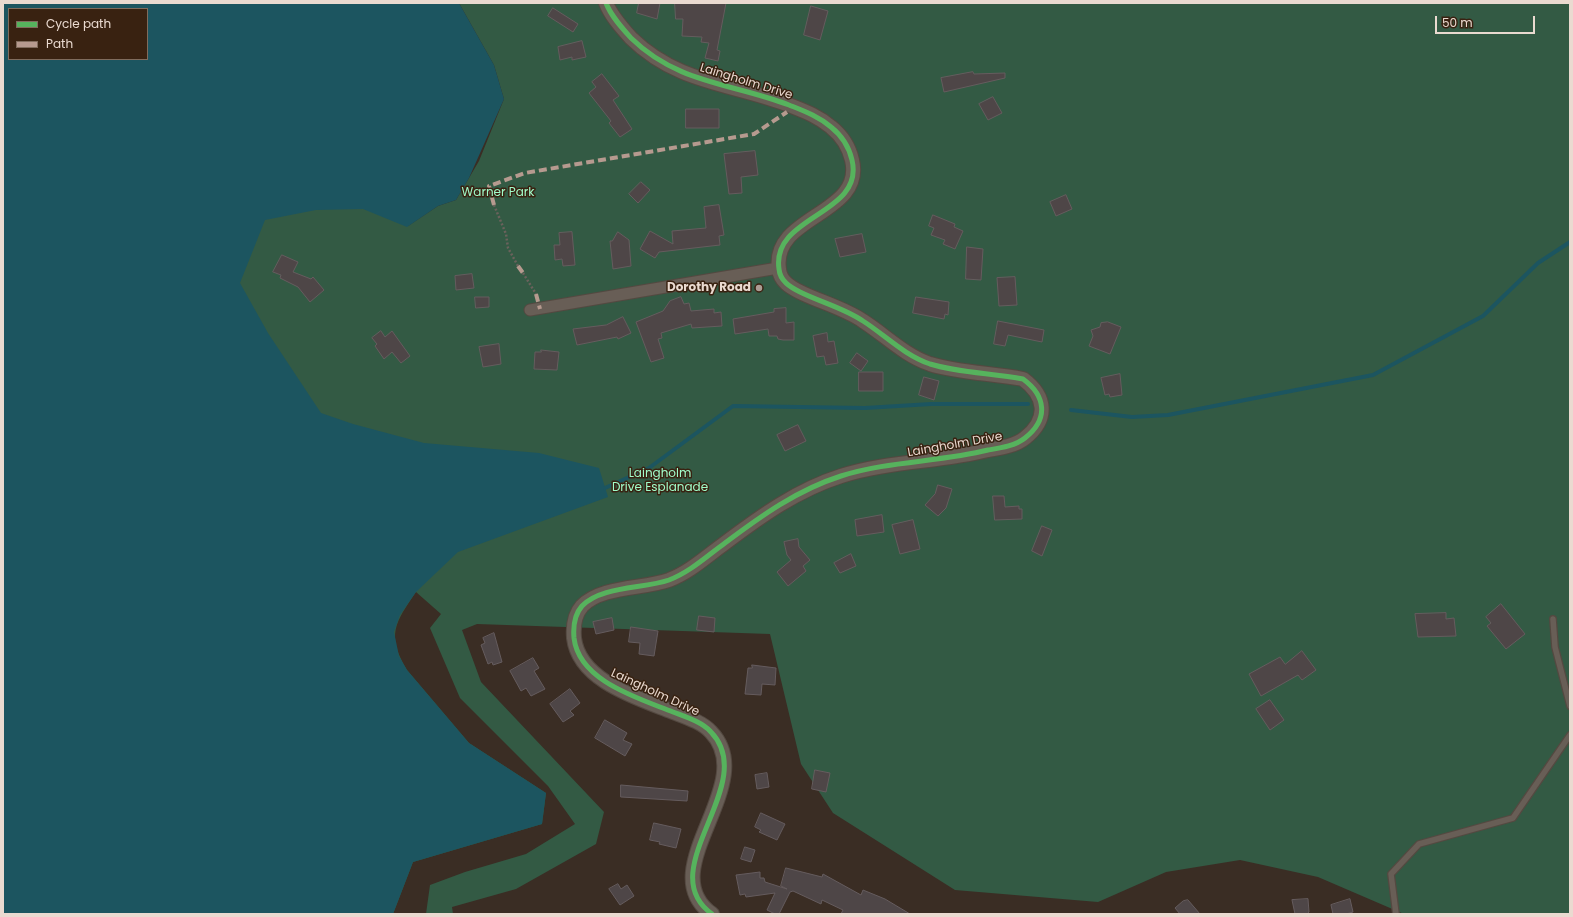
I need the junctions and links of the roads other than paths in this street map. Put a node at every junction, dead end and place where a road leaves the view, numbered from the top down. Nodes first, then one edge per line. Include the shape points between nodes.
1 (606, 3) edge
2 (778, 268) junction
3 (530, 310) dead end
4 (1552, 619) dead end
5 (1570, 706) edge
6 (1570, 735) edge
7 (712, 914) edge
8 (1396, 914) edge

1 - 2 street, Laingholm Drive via 623,29 643,49 670,67 723,86 766,96 814,114 832,127 843,140 853,168 851,182 838,201 788,237 780,253
2 - 3 street
2 - 7 street, Laingholm Drive via 785,283 861,320 903,351 929,364 1023,379 1039,395 1042,405 1041,416 1024,439 1009,446 974,454 866,469 817,484 772,508 686,572 646,587 597,596 582,606 573,628 581,659 590,671 608,683 688,717 709,730 723,750 726,767 693,866 696,898
4 - 5 lane
6 - 8 lane via 1513,818 1419,844 1391,874

